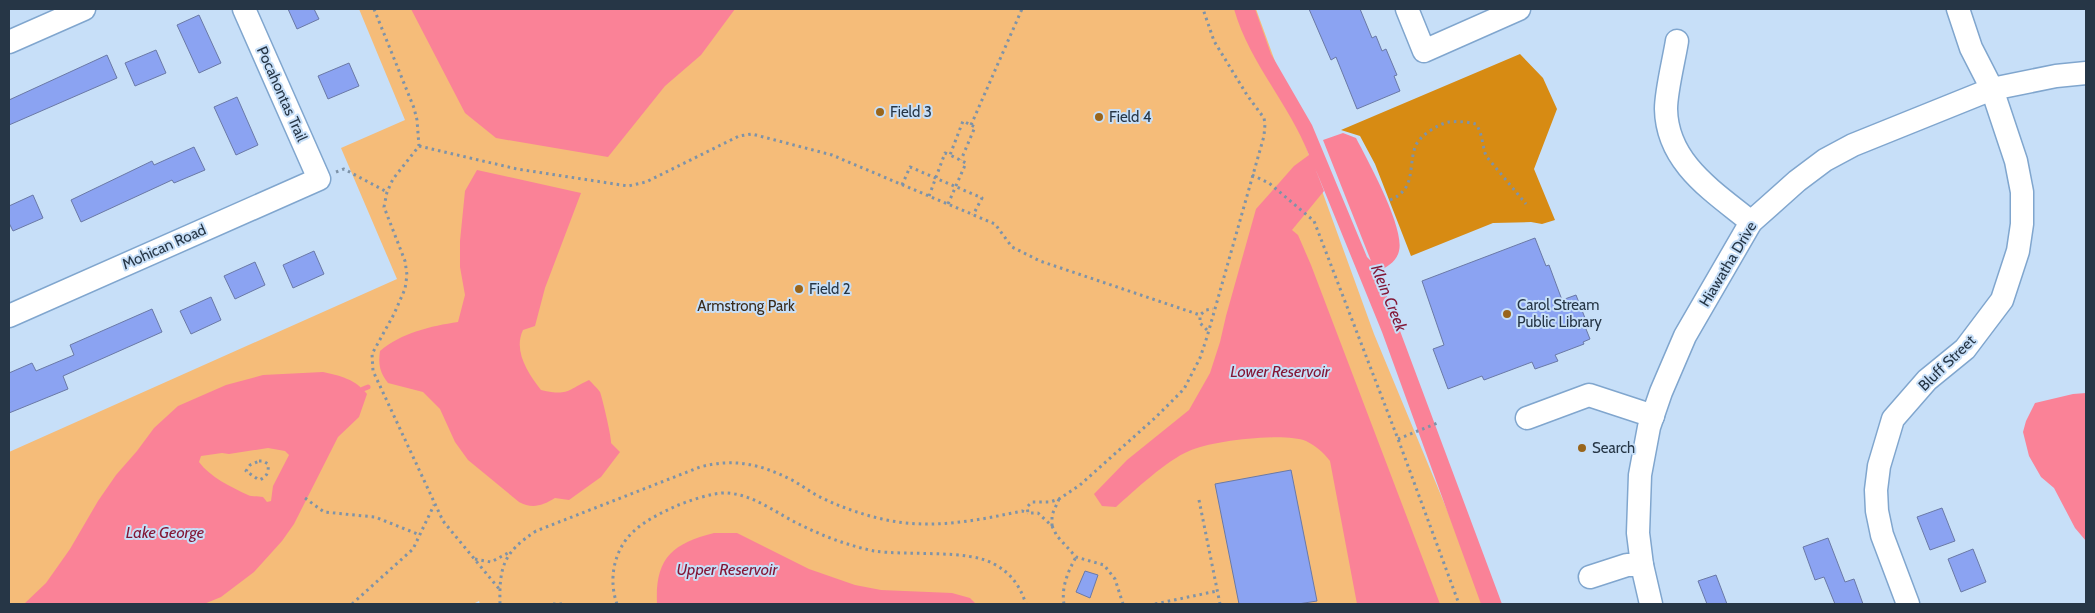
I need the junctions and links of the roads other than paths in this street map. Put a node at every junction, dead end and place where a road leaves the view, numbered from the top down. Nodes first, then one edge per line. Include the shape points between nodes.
1 (84, 9) edge
2 (244, 9) edge
3 (1406, 9) edge
4 (1519, 9) edge
5 (1958, 9) edge
6 (49, 16) edge
7 (1677, 41) dead end
8 (9, 42) edge
9 (2086, 73) edge
10 (1992, 89) junction
11 (319, 178) joint
12 (1751, 222) junction
13 (9, 316) edge
14 (1653, 416) junction
15 (1527, 418) dead end
16 (1642, 565) junction
17 (1590, 577) dead end
18 (1651, 604) edge
19 (1908, 604) edge

1 - 6 street
2 - 11 street, Pocahontas Trail
3 - 4 street via 1424,51
5 - 10 street, Bluff Street via 1970,48
6 - 8 street
7 - 12 street via 1666,109 1679,156 1690,171
9 - 10 street, Hiawatha Drive
10 - 12 street, Hiawatha Drive via 1853,145 1825,160
10 - 19 street, Bluff Street via 2016,161 2022,192 2018,251 2002,300 1965,349 1927,380 1893,419 1884,447 1878,474 1877,511 1882,535
11 - 13 street, Mohican Road
12 - 14 street, Hiawatha Drive via 1685,336
14 - 15 street via 1588,395
14 - 16 street, Hiawatha Drive via 1640,475 1638,533
16 - 17 street via 1628,565
16 - 18 street, Hiawatha Drive

